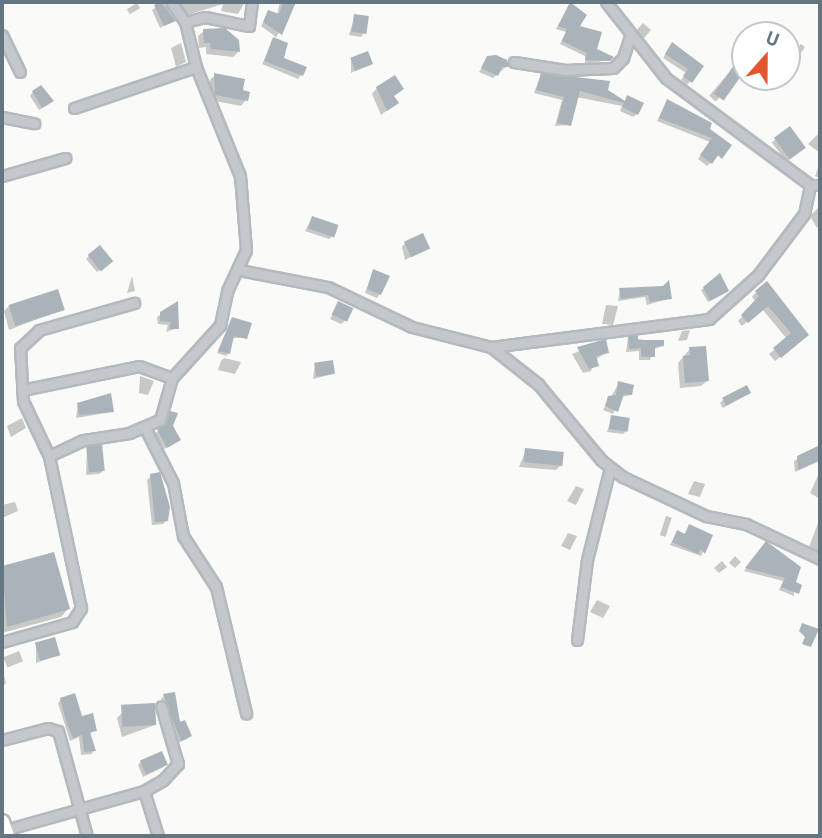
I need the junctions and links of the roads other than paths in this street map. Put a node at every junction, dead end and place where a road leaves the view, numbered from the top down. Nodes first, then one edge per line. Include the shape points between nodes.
1 (171, 2) edge
2 (252, 2) edge
3 (606, 2) edge
4 (185, 22) junction
5 (2, 35) edge
6 (630, 36) junction
7 (514, 62) dead end
8 (196, 67) junction
9 (20, 72) dead end
10 (74, 108) dead end
11 (2, 117) edge
12 (34, 123) dead end
13 (65, 158) dead end
14 (2, 176) edge
15 (810, 185) junction
16 (820, 185) edge
17 (239, 270) junction
18 (134, 303) dead end
19 (491, 347) junction
20 (172, 378) junction
21 (22, 390) junction
22 (145, 428) junction
23 (49, 456) junction
24 (610, 468) junction
25 (820, 559) edge
26 (577, 640) dead end
27 (2, 642) edge
28 (161, 706) dead end
29 (246, 713) dead end
30 (2, 740) edge
31 (144, 790) junction
32 (79, 811) junction
33 (5, 830) edge
34 (87, 836) edge
35 (158, 836) edge

1 - 4 street
2 - 4 street via 249,26 205,18
3 - 6 street
4 - 8 street
5 - 9 street
6 - 7 street via 623,58 613,68 565,70
6 - 15 street via 666,78
8 - 10 street
8 - 17 street via 240,176 247,239
11 - 12 street
13 - 14 street
15 - 16 street
15 - 19 street via 804,214 758,275 709,319
17 - 19 street via 328,287 412,327
17 - 20 street via 227,291 216,332
18 - 21 street via 35,333 19,351
19 - 24 street via 543,389
20 - 21 street via 139,366
20 - 22 street via 165,414
21 - 23 street
22 - 23 street via 84,440
22 - 29 street via 173,483 183,536 216,587
23 - 27 street via 81,611 72,622
24 - 25 street via 706,516 746,524
24 - 26 street via 587,560
28 - 31 street via 178,764 163,780
30 - 32 street via 56,729
31 - 32 street
31 - 35 street
32 - 33 street
32 - 34 street

